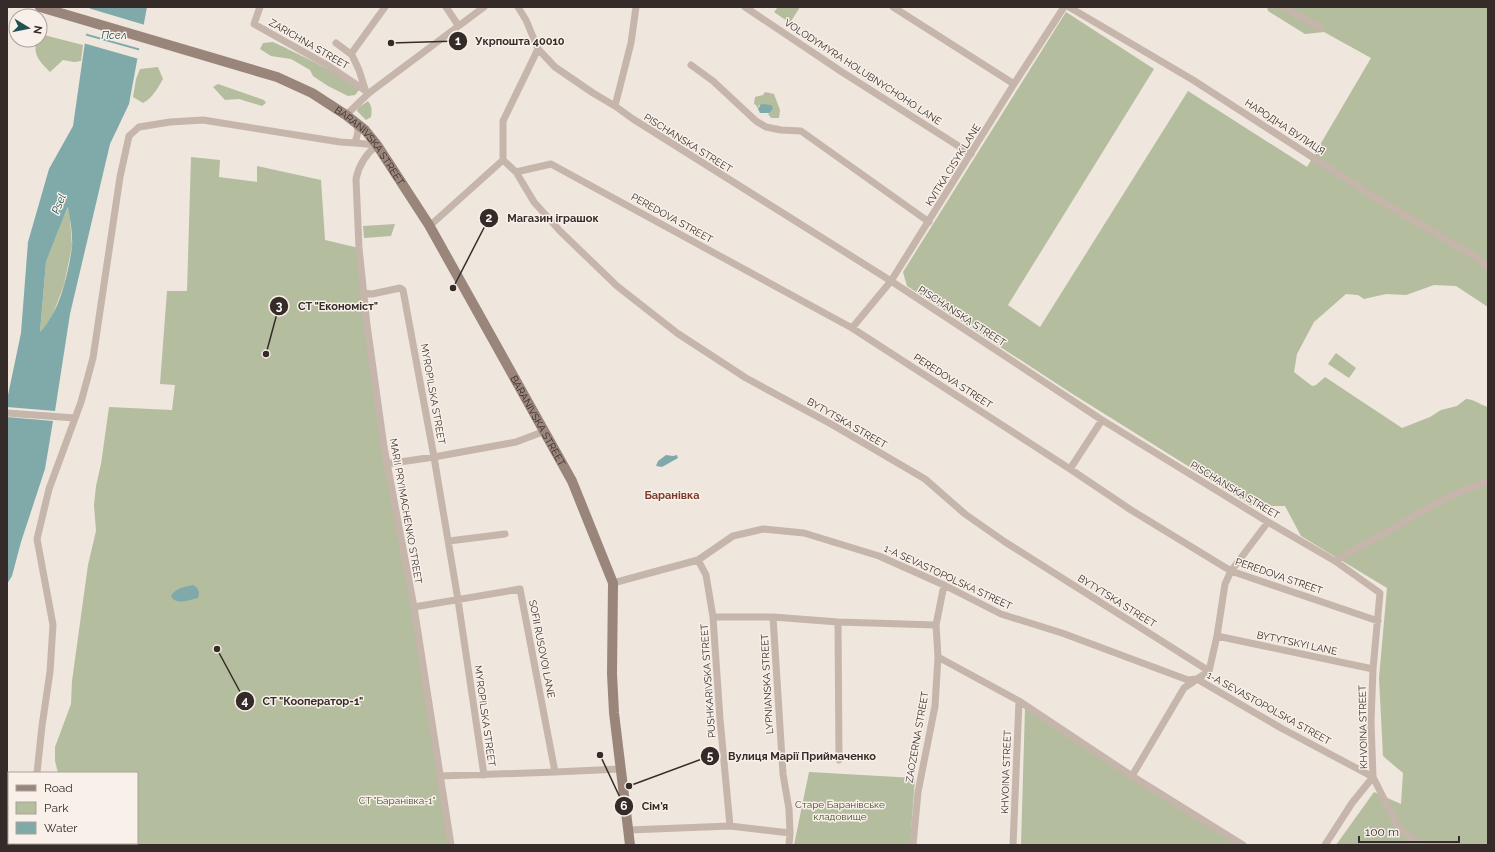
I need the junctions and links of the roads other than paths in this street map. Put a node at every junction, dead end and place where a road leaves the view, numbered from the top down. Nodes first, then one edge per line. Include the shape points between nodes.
1 (40, 7) edge
2 (260, 7) edge
3 (385, 7) edge
4 (446, 7) edge
5 (484, 7) edge
6 (518, 7) edge
7 (636, 7) edge
8 (745, 7) edge
9 (893, 7) edge
10 (1064, 7) edge
11 (1069, 7) edge
12 (1284, 7) edge
13 (458, 25) junction
14 (1320, 28) dead end
15 (336, 43) dead end
16 (538, 49) junction
17 (351, 54) junction
18 (691, 65) dead end
19 (1014, 84) junction
20 (367, 91) junction
21 (615, 106) junction
22 (346, 115) junction
23 (357, 124) junction
24 (355, 143) junction
25 (377, 145) junction
26 (971, 154) junction
27 (503, 160) junction
28 (516, 172) junction
29 (929, 222) junction
30 (429, 225) junction
31 (1488, 267) edge
32 (891, 281) junction
33 (364, 293) junction
34 (852, 328) junction
35 (7, 412) edge
36 (75, 418) junction
37 (1102, 420) junction
38 (545, 432) junction
39 (434, 457) junction
40 (386, 464) junction
41 (1070, 469) junction
42 (1488, 481) edge
43 (1268, 522) junction
44 (505, 534) dead end
45 (448, 541) junction
46 (698, 560) junction
47 (1335, 561) junction
48 (1231, 571) junction
49 (613, 583) junction
50 (944, 585) junction
51 (1380, 594) joint
52 (458, 600) junction
53 (414, 607) junction
54 (713, 617) junction
55 (774, 617) junction
56 (1378, 621) junction
57 (838, 622) junction
58 (936, 625) junction
59 (1217, 636) junction
60 (938, 657) junction
61 (1373, 669) junction
62 (1209, 670) junction
63 (1197, 679) junction
64 (1018, 701) junction
65 (839, 760) dead end
66 (620, 769) junction
67 (38, 772) edge
68 (555, 772) junction
69 (484, 775) junction
70 (440, 776) junction
71 (1132, 776) junction
72 (1373, 777) junction
73 (730, 826) junction
74 (629, 830) junction
75 (790, 833) junction
76 (451, 845) edge
77 (630, 845) edge
78 (789, 845) edge
79 (913, 845) edge
80 (1013, 845) edge
81 (1243, 845) edge
82 (1325, 845) edge
83 (1420, 845) edge

1 - 22 main road, BARANIVSKA STREET via 277,77 312,93
2 - 20 street, ZARICHNA STREET via 254,24
3 - 17 street
4 - 13 street
5 - 13 street
6 - 16 street
7 - 21 street via 631,43
8 - 26 street, VOLODYMYRA HOLUBNYCHOHO LANE
9 - 19 street
10 - 19 street, KVITKA CISYK LANE
11 - 31 street, НАРОДНА ВУЛИЦЯ via 1192,80
12 - 14 street
13 - 20 street
15 - 17 street
16 - 21 street, PISCHANSKA STREET via 555,67
16 - 27 street via 503,121
17 - 20 street
18 - 29 street via 713,80 756,121 781,130 801,131
19 - 26 street, KVITKA CISYK LANE
20 - 22 street
21 - 32 street, PISCHANSKA STREET via 633,120
22 - 23 main road, BARANIVSKA STREET
23 - 24 street
23 - 25 main road, BARANIVSKA STREET
24 - 25 street
24 - 36 street via 204,120 139,127 129,136 120,177 93,358
25 - 30 main road, BARANIVSKA STREET
25 - 33 street, MARII PRYIMACHENKO STREET via 363,160 356,179
26 - 29 street, KVITKA CISYK LANE
27 - 28 street, BYTYTSKA STREET
27 - 30 street
28 - 34 street, PEREDOVA STREET via 551,164
28 - 62 street, BYTYTSKA STREET via 534,202 560,232 617,286 677,333 746,378 831,424 925,480 965,514 1005,542
29 - 32 street, KVITKA CISYK LANE
30 - 38 main road, BARANIVSKA STREET
32 - 34 street, KVITKA CISYK LANE
32 - 37 street, PISCHANSKA STREET
33 - 39 street, MYROPILSKA STREET via 372,294 400,288 403,290
33 - 40 street, MARII PRYIMACHENKO STREET
34 - 41 street, PEREDOVA STREET
35 - 36 street
36 - 67 street via 49,489 37,540 52,625 50,672
37 - 41 street
37 - 43 street, PISCHANSKA STREET
38 - 39 street via 516,442
38 - 49 main road, BARANIVSKA STREET via 572,480
39 - 40 street
39 - 45 street, MYROPILSKA STREET
40 - 53 street, MARII PRYIMACHENKO STREET
41 - 48 street, PEREDOVA STREET
42 - 47 street via 1446,498
43 - 47 street, PISCHANSKA STREET
43 - 48 street
44 - 45 street
45 - 52 street, MYROPILSKA STREET
46 - 49 street, 1-A SEVASTOPOLSKA STREET
46 - 50 street, 1-A SEVASTOPOLSKA STREET via 733,536 763,529 804,533 879,556
46 - 54 street, PUSHKARIVSKA STREET via 706,576
47 - 51 street, PISCHANSKA STREET
48 - 56 street, PEREDOVA STREET
48 - 59 street via 1224,584
49 - 66 main road, BARANIVSKA STREET via 612,674
50 - 58 street, ZAOZERNA STREET
50 - 63 street, 1-A SEVASTOPOLSKA STREET via 1001,614 1062,633 1188,680
51 - 56 street, KHVOINA STREET
52 - 53 street, SOFII RUSOVOI LANE
52 - 68 street, SOFII RUSOVOI LANE via 520,589
52 - 69 street, MYROPILSKA STREET
53 - 70 street, MARII PRYIMACHENKO STREET
54 - 55 street
54 - 73 street, PUSHKARIVSKA STREET
55 - 57 street
55 - 75 street, LYPNIANSKA STREET via 783,774
56 - 61 street, KHVOINA STREET
57 - 58 street
57 - 65 street
58 - 60 street, ZAOZERNA STREET
59 - 61 street, BYTYTSKYI LANE
59 - 62 street
60 - 64 street
60 - 79 street, ZAOZERNA STREET via 935,706 918,792
61 - 72 street, KHVOINA STREET
62 - 63 street
63 - 71 street via 1184,688
63 - 72 street, 1-A SEVASTOPOLSKA STREET
64 - 71 street
64 - 80 street, KHVOINA STREET
66 - 68 street
66 - 74 main road, BARANIVSKA STREET
68 - 69 street
69 - 70 street
70 - 76 street, MARII PRYIMACHENKO STREET
71 - 81 street
72 - 82 street, KHVOINA STREET via 1352,803
72 - 83 street via 1398,827
73 - 74 street
73 - 75 street
74 - 77 main road, BARANIVSKA STREET
75 - 78 street, LYPNIANSKA STREET

